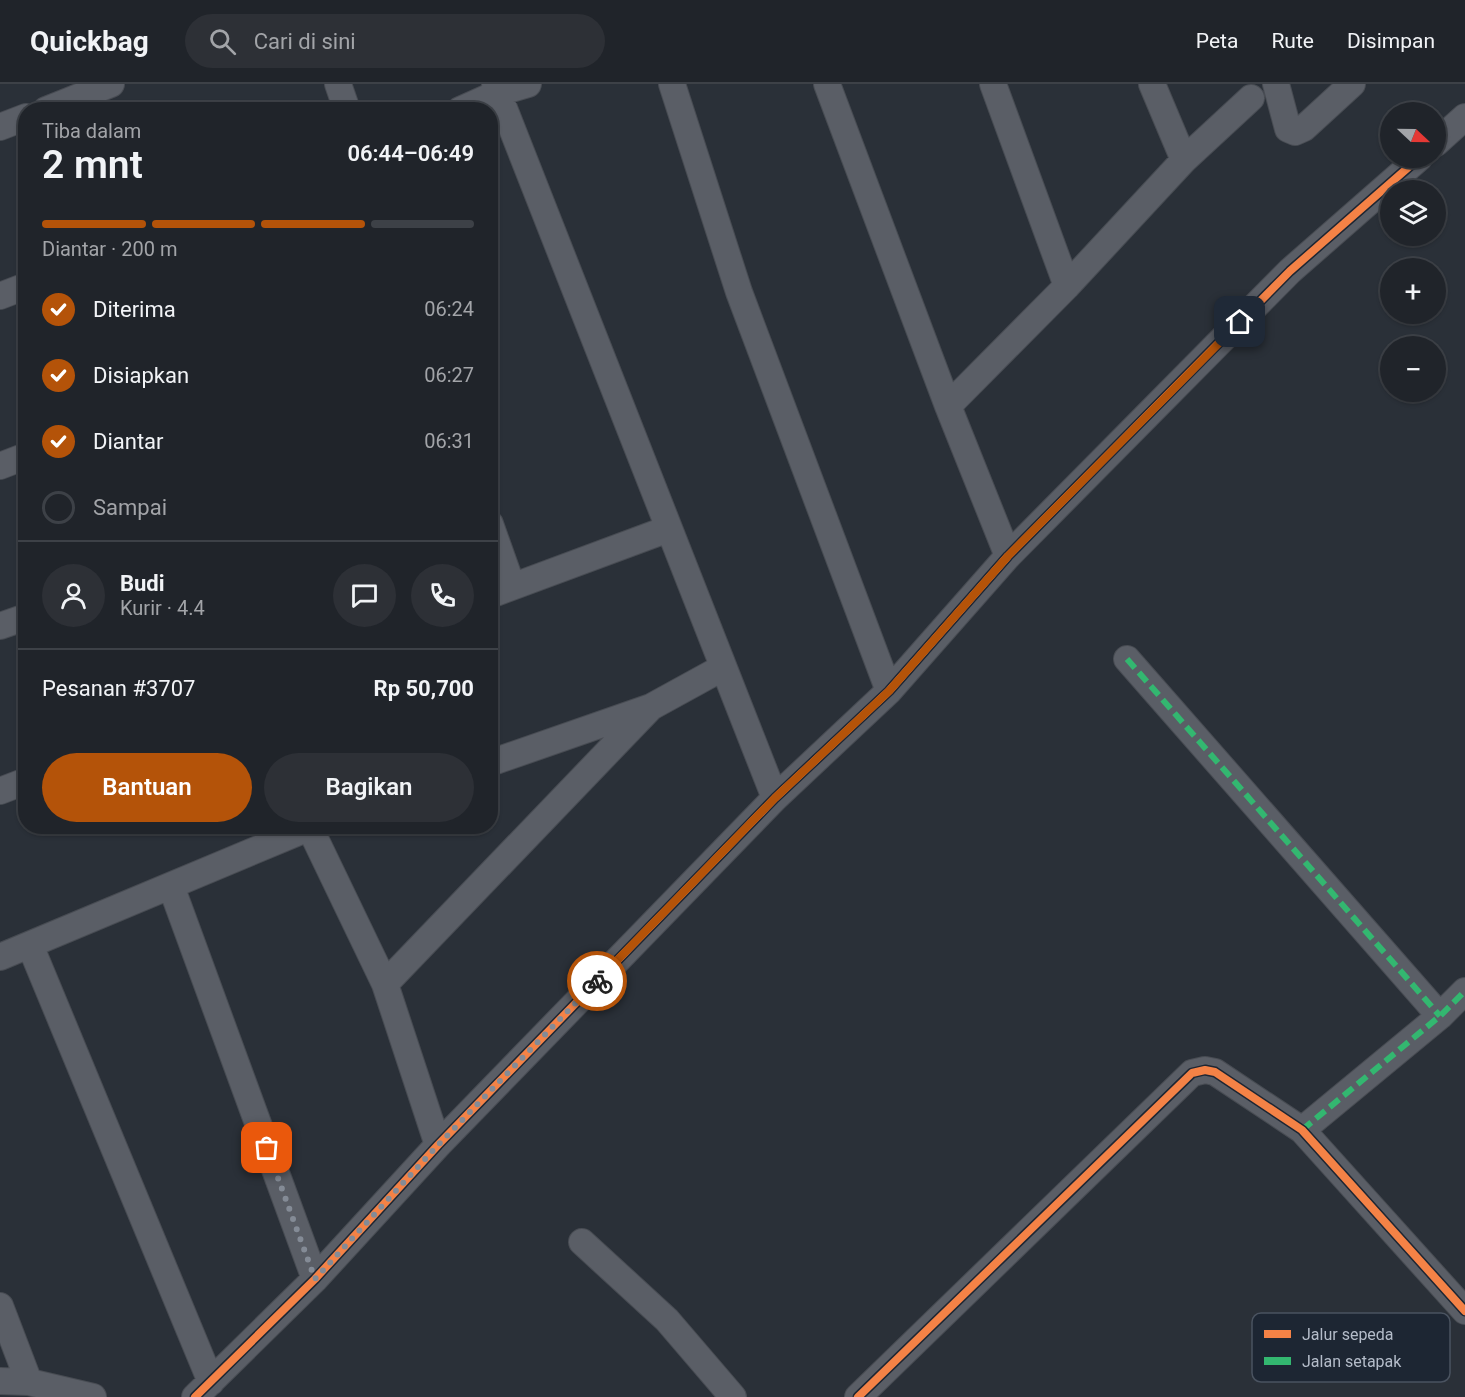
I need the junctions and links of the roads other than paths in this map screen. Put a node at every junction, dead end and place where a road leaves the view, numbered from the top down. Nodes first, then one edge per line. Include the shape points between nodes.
1 (111, 84) edge
2 (338, 84) edge
3 (528, 84) edge
4 (672, 84) edge
5 (827, 84) edge
6 (993, 84) edge
7 (1152, 84) edge
8 (1276, 84) edge
9 (1353, 84) edge
10 (497, 88) edge
11 (1251, 98) dead end
12 (66, 102) edge
13 (344, 102) edge
14 (473, 102) edge
15 (1465, 117) edge
16 (18, 120) edge
17 (0, 127) edge
18 (1446, 134) edge
19 (1184, 160) junction
20 (1408, 168) edge
21 (1067, 286) junction
22 (18, 289) edge
23 (0, 296) edge
24 (948, 406) junction
25 (18, 459) edge
26 (0, 466) edge
27 (668, 529) junction
28 (1008, 556) junction
29 (498, 573) edge
30 (501, 591) edge
31 (18, 620) edge
32 (0, 626) edge
33 (1127, 658) dead end
34 (722, 668) junction
35 (889, 691) junction
36 (651, 706) junction
37 (498, 760) edge
38 (18, 784) edge
39 (0, 791) edge
40 (775, 798) junction
41 (294, 834) edge
42 (313, 834) edge
43 (171, 886) junction
44 (30, 945) junction
45 (0, 957) edge
46 (385, 984) junction
47 (1465, 991) edge
48 (1440, 1016) junction
49 (1302, 1130) junction
50 (438, 1145) junction
51 (582, 1242) dead end
52 (315, 1279) junction
53 (0, 1306) edge
54 (1465, 1311) edge
55 (0, 1381) edge
56 (29, 1382) junction
57 (203, 1390) edge
58 (93, 1397) edge
59 (733, 1397) edge
60 (858, 1397) edge

1 - 12 street
2 - 13 street
3 - 10 street
4 - 35 street via 739,292
5 - 24 street
6 - 21 street
7 - 19 street
8 - 9 street via 1288,129 1295,132
10 - 14 street
10 - 27 street
11 - 19 street
15 - 18 street
16 - 17 street
19 - 21 street
20 - 28 street via 1290,272
21 - 24 street
22 - 23 street
24 - 28 street
25 - 26 street
27 - 30 street
27 - 34 street
28 - 35 street
29 - 30 street
31 - 32 street
33 - 48 street
34 - 36 street
34 - 40 street
35 - 40 street
36 - 37 street
36 - 46 street
38 - 39 street
40 - 50 street
41 - 43 street
42 - 46 street
43 - 44 street
43 - 52 street
44 - 45 street
44 - 57 street
46 - 50 street
47 - 48 street
48 - 49 street
49 - 54 street
49 - 60 street via 1215,1072 1192,1073
50 - 52 street
51 - 59 street via 667,1320
52 - 57 street
53 - 56 street
55 - 56 street
56 - 58 street

